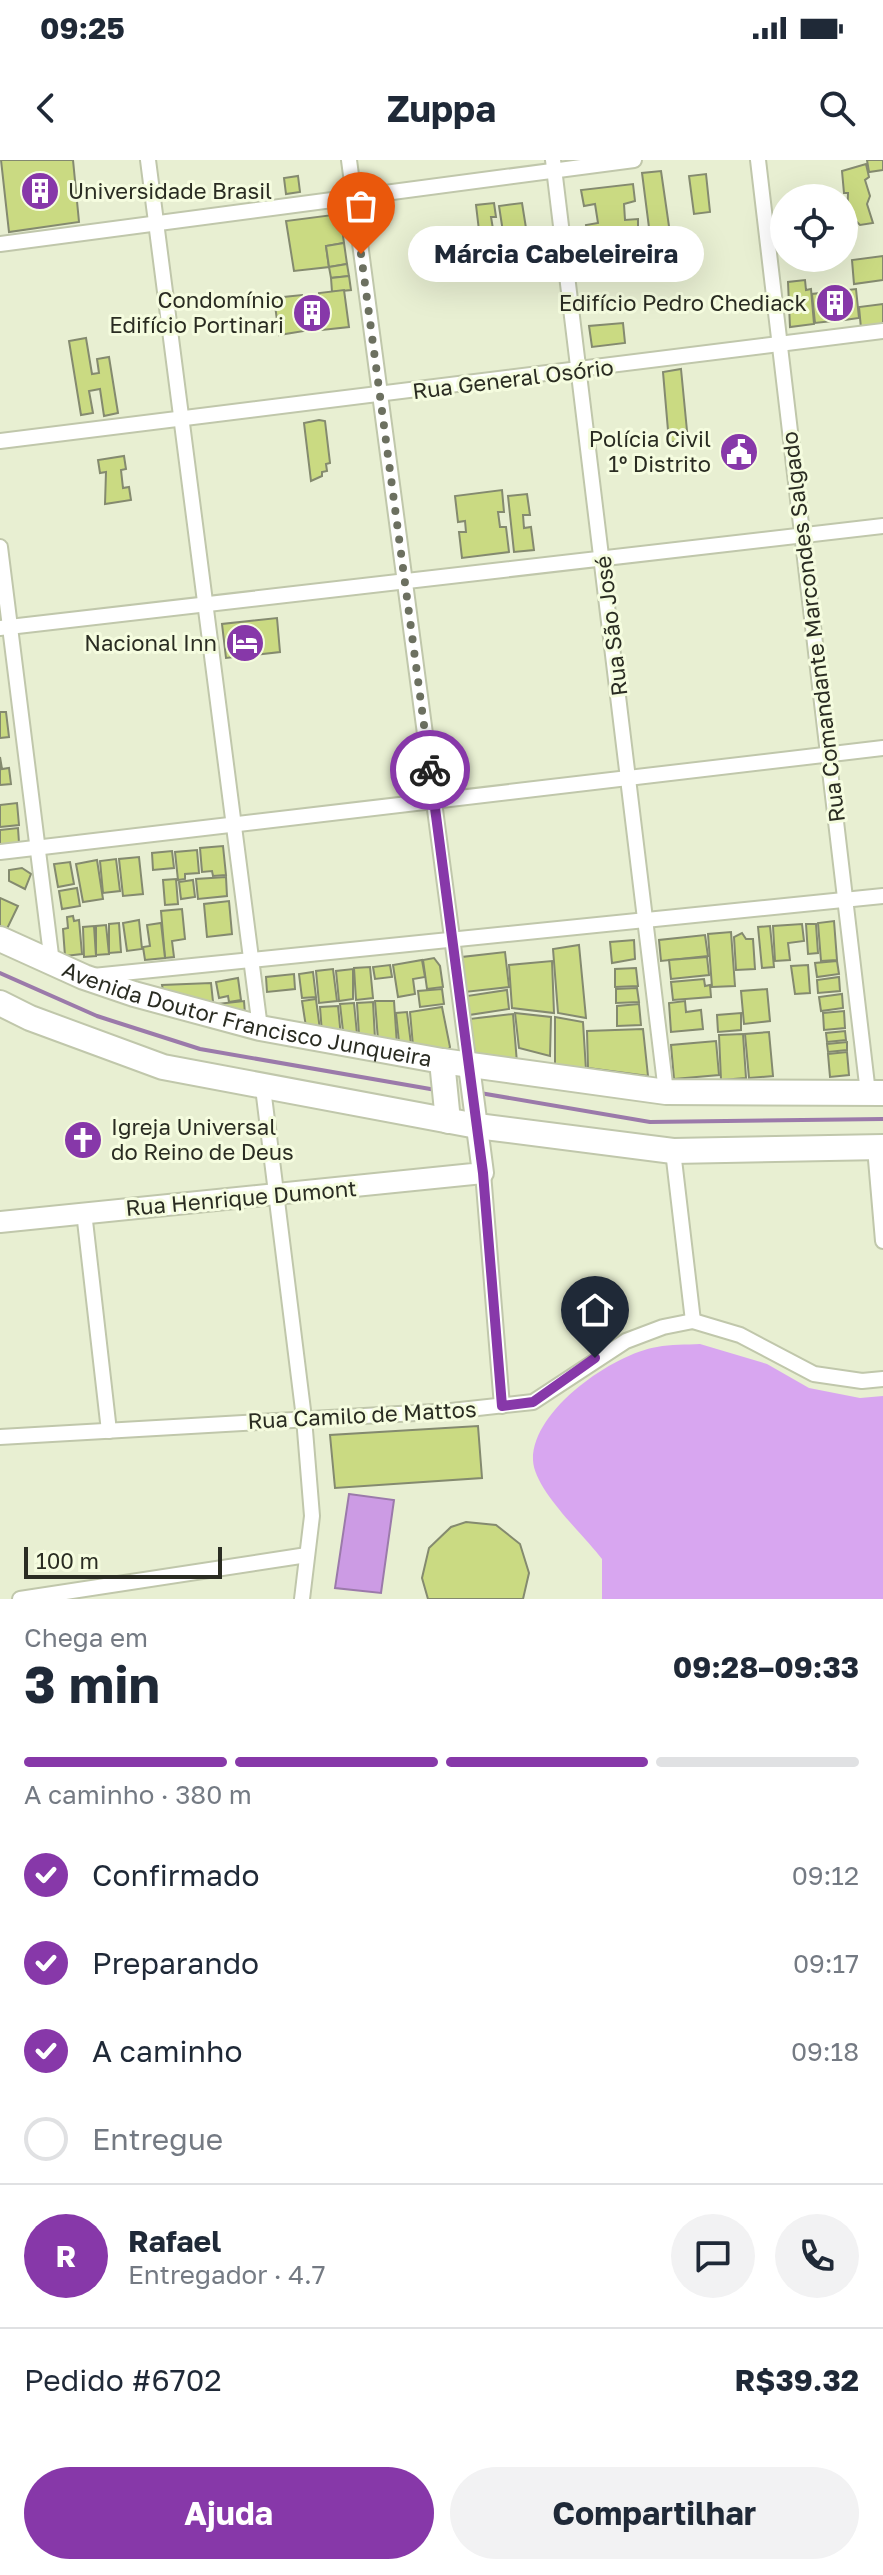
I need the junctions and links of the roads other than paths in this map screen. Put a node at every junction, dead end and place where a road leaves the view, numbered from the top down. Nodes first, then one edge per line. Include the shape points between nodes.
1 (148, 160) edge
2 (349, 160) edge
3 (634, 160) edge
4 (758, 160) edge
5 (554, 165) edge
6 (354, 197) junction
7 (157, 223) junction
8 (0, 244) edge
9 (883, 331) edge
10 (779, 345) junction
11 (580, 370) junction
12 (380, 396) junction
13 (182, 419) junction
14 (0, 441) edge
15 (883, 526) edge
16 (803, 536) junction
17 (0, 547) edge
18 (603, 558) junction
19 (404, 581) junction
20 (205, 604) junction
21 (5, 627) edge
22 (883, 748) edge
23 (829, 754) junction
24 (628, 776) junction
25 (434, 799) junction
26 (235, 825) junction
27 (40, 847) junction
28 (0, 852) edge
29 (883, 896) edge
30 (844, 900) junction
31 (647, 920) junction
32 (0, 939) edge
33 (450, 939) junction
34 (250, 959) junction
35 (52, 963) junction
36 (84, 977) junction
37 (0, 1003) edge
38 (260, 1028) junction
39 (443, 1070) junction
40 (470, 1074) junction
41 (263, 1088) junction
42 (666, 1092) junction
43 (876, 1093) edge
44 (448, 1115) junction
45 (476, 1118) junction
46 (879, 1147) edge
47 (673, 1151) junction
48 (483, 1173) junction
49 (278, 1196) junction
50 (84, 1212) junction
51 (0, 1222) edge
52 (883, 1241) edge
53 (693, 1321) junction
54 (883, 1379) edge
55 (502, 1406) junction
56 (304, 1418) junction
57 (109, 1431) junction
58 (0, 1437) edge
59 (307, 1555) junction
60 (20, 1599) edge
61 (302, 1599) edge

1 - 7 street
2 - 6 street
3 - 5 street
4 - 10 street, Rua Comandante Marcondes Salgado
5 - 6 street
5 - 11 street, Rua São José
6 - 7 street
6 - 12 street
7 - 8 street
7 - 13 street
9 - 10 street, Rua General Osório
10 - 11 street, Rua General Osório
10 - 16 street, Rua Comandante Marcondes Salgado
11 - 12 street, Rua General Osório
11 - 18 street, Rua São José
12 - 13 street, Rua General Osório
12 - 19 street
13 - 14 street, Rua General Osório
13 - 20 street
15 - 16 street
16 - 18 street
16 - 23 street, Rua Comandante Marcondes Salgado
17 - 21 street
18 - 19 street
18 - 24 street, Rua São José
19 - 20 street
19 - 25 street
20 - 21 street
20 - 26 street
21 - 27 street
22 - 23 street
23 - 24 street
23 - 30 street, Rua Comandante Marcondes Salgado
24 - 25 street
24 - 31 street, Rua São José
25 - 26 street
25 - 33 street
26 - 27 street
26 - 34 street
27 - 28 street
27 - 35 street
29 - 30 street
30 - 31 street
30 - 43 street, Rua Comandante Marcondes Salgado
31 - 33 street
31 - 42 street, Rua São José
32 - 35 main road, Avenida Doutor Francisco Junqueira
33 - 34 street
33 - 40 street
34 - 36 street
34 - 38 street
35 - 36 main road, Avenida Doutor Francisco Junqueira
36 - 38 main road, Avenida Doutor Francisco Junqueira
37 - 41 main road via 163,1067
38 - 39 main road, Avenida Doutor Francisco Junqueira
39 - 40 main road, Avenida Doutor Francisco Junqueira
39 - 44 main road
40 - 42 main road, Avenida Doutor Francisco Junqueira
40 - 45 street
41 - 44 main road
41 - 49 street
42 - 43 main road, Avenida Doutor Francisco Junqueira
44 - 45 main road
45 - 47 main road
45 - 48 street
46 - 47 main road
46 - 52 street
47 - 53 street
48 - 49 street, Rua Henrique Dumont
48 - 55 street
49 - 50 street, Rua Henrique Dumont
49 - 56 street
50 - 51 street, Rua Henrique Dumont
50 - 57 street
53 - 54 street via 740,1335 814,1374
53 - 55 street, Rua Camilo de Mattos via 626,1341 533,1402
55 - 56 street, Rua Camilo de Mattos
56 - 57 street, Rua Camilo de Mattos
56 - 59 street via 312,1516
57 - 58 street, Rua Camilo de Mattos
59 - 60 street
59 - 61 street

